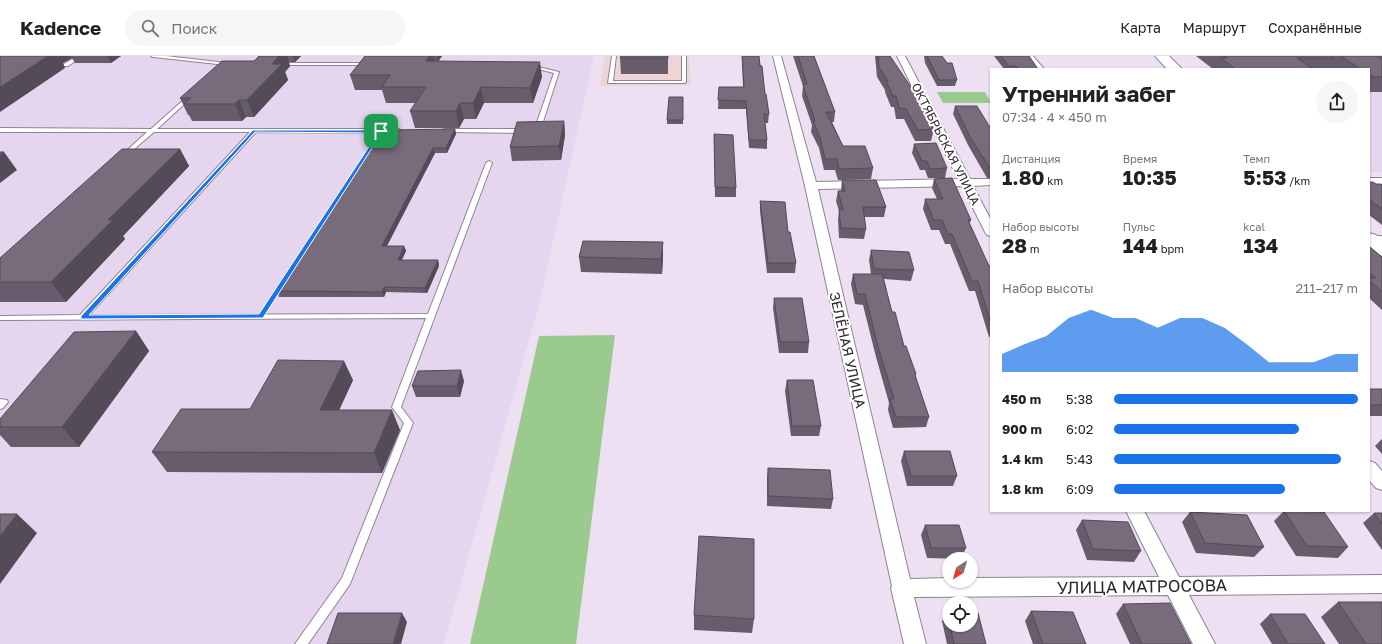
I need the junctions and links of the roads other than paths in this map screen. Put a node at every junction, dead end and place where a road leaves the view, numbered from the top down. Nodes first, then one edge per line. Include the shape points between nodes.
1 (81, 56) edge
2 (153, 56) edge
3 (614, 56) edge
4 (684, 56) edge
5 (777, 56) edge
6 (901, 56) edge
7 (1028, 56) edge
8 (1161, 56) edge
9 (227, 64) junction
10 (235, 64) edge
11 (275, 64) edge
12 (370, 64) edge
13 (522, 64) edge
14 (66, 66) dead end
15 (1038, 68) edge
16 (1175, 68) edge
17 (221, 69) edge
18 (193, 94) edge
19 (0, 130) edge
20 (153, 130) junction
21 (254, 131) junction
22 (404, 131) edge
23 (435, 131) edge
24 (118, 162) edge
25 (488, 163) dead end
26 (965, 182) junction
27 (990, 182) edge
28 (811, 186) junction
29 (990, 230) edge
30 (1370, 238) edge
31 (1382, 238) edge
32 (1370, 239) edge
33 (1382, 250) edge
34 (427, 316) dead end
35 (83, 317) junction
36 (0, 318) edge
37 (0, 402) edge
38 (0, 406) edge
39 (1370, 469) edge
40 (1382, 483) edge
41 (1136, 512) edge
42 (1382, 584) edge
43 (1174, 586) junction
44 (901, 588) junction
45 (301, 644) edge
46 (915, 644) edge
47 (1204, 644) edge

1 - 14 lane
2 - 9 lane
3 - 4 lane via 610,82 684,82
5 - 28 street, ЗЕЛЁНАЯ УЛИЦА
6 - 26 street, ОКТЯБРЬСКАЯ УЛИЦА
7 - 15 street
8 - 16 street
9 - 10 lane
9 - 17 lane
11 - 12 lane
13 - 23 lane via 557,72 537,131
18 - 20 lane
19 - 20 lane
20 - 21 lane
20 - 24 lane
21 - 22 lane
21 - 35 lane
25 - 45 lane via 396,408 409,423 346,581
26 - 27 street
26 - 28 street
26 - 29 street, ОКТЯБРЬСКАЯ УЛИЦА
28 - 44 street, ЗЕЛЁНАЯ УЛИЦА
30 - 31 lane
32 - 33 street
34 - 35 lane
35 - 36 lane
37 - 38 lane via 4,402
39 - 40 street
41 - 43 street
42 - 43 street, УЛИЦА МАТРОСОВА
43 - 44 street, УЛИЦА МАТРОСОВА
43 - 47 street
44 - 46 street, ЗЕЛЁНАЯ УЛИЦА

